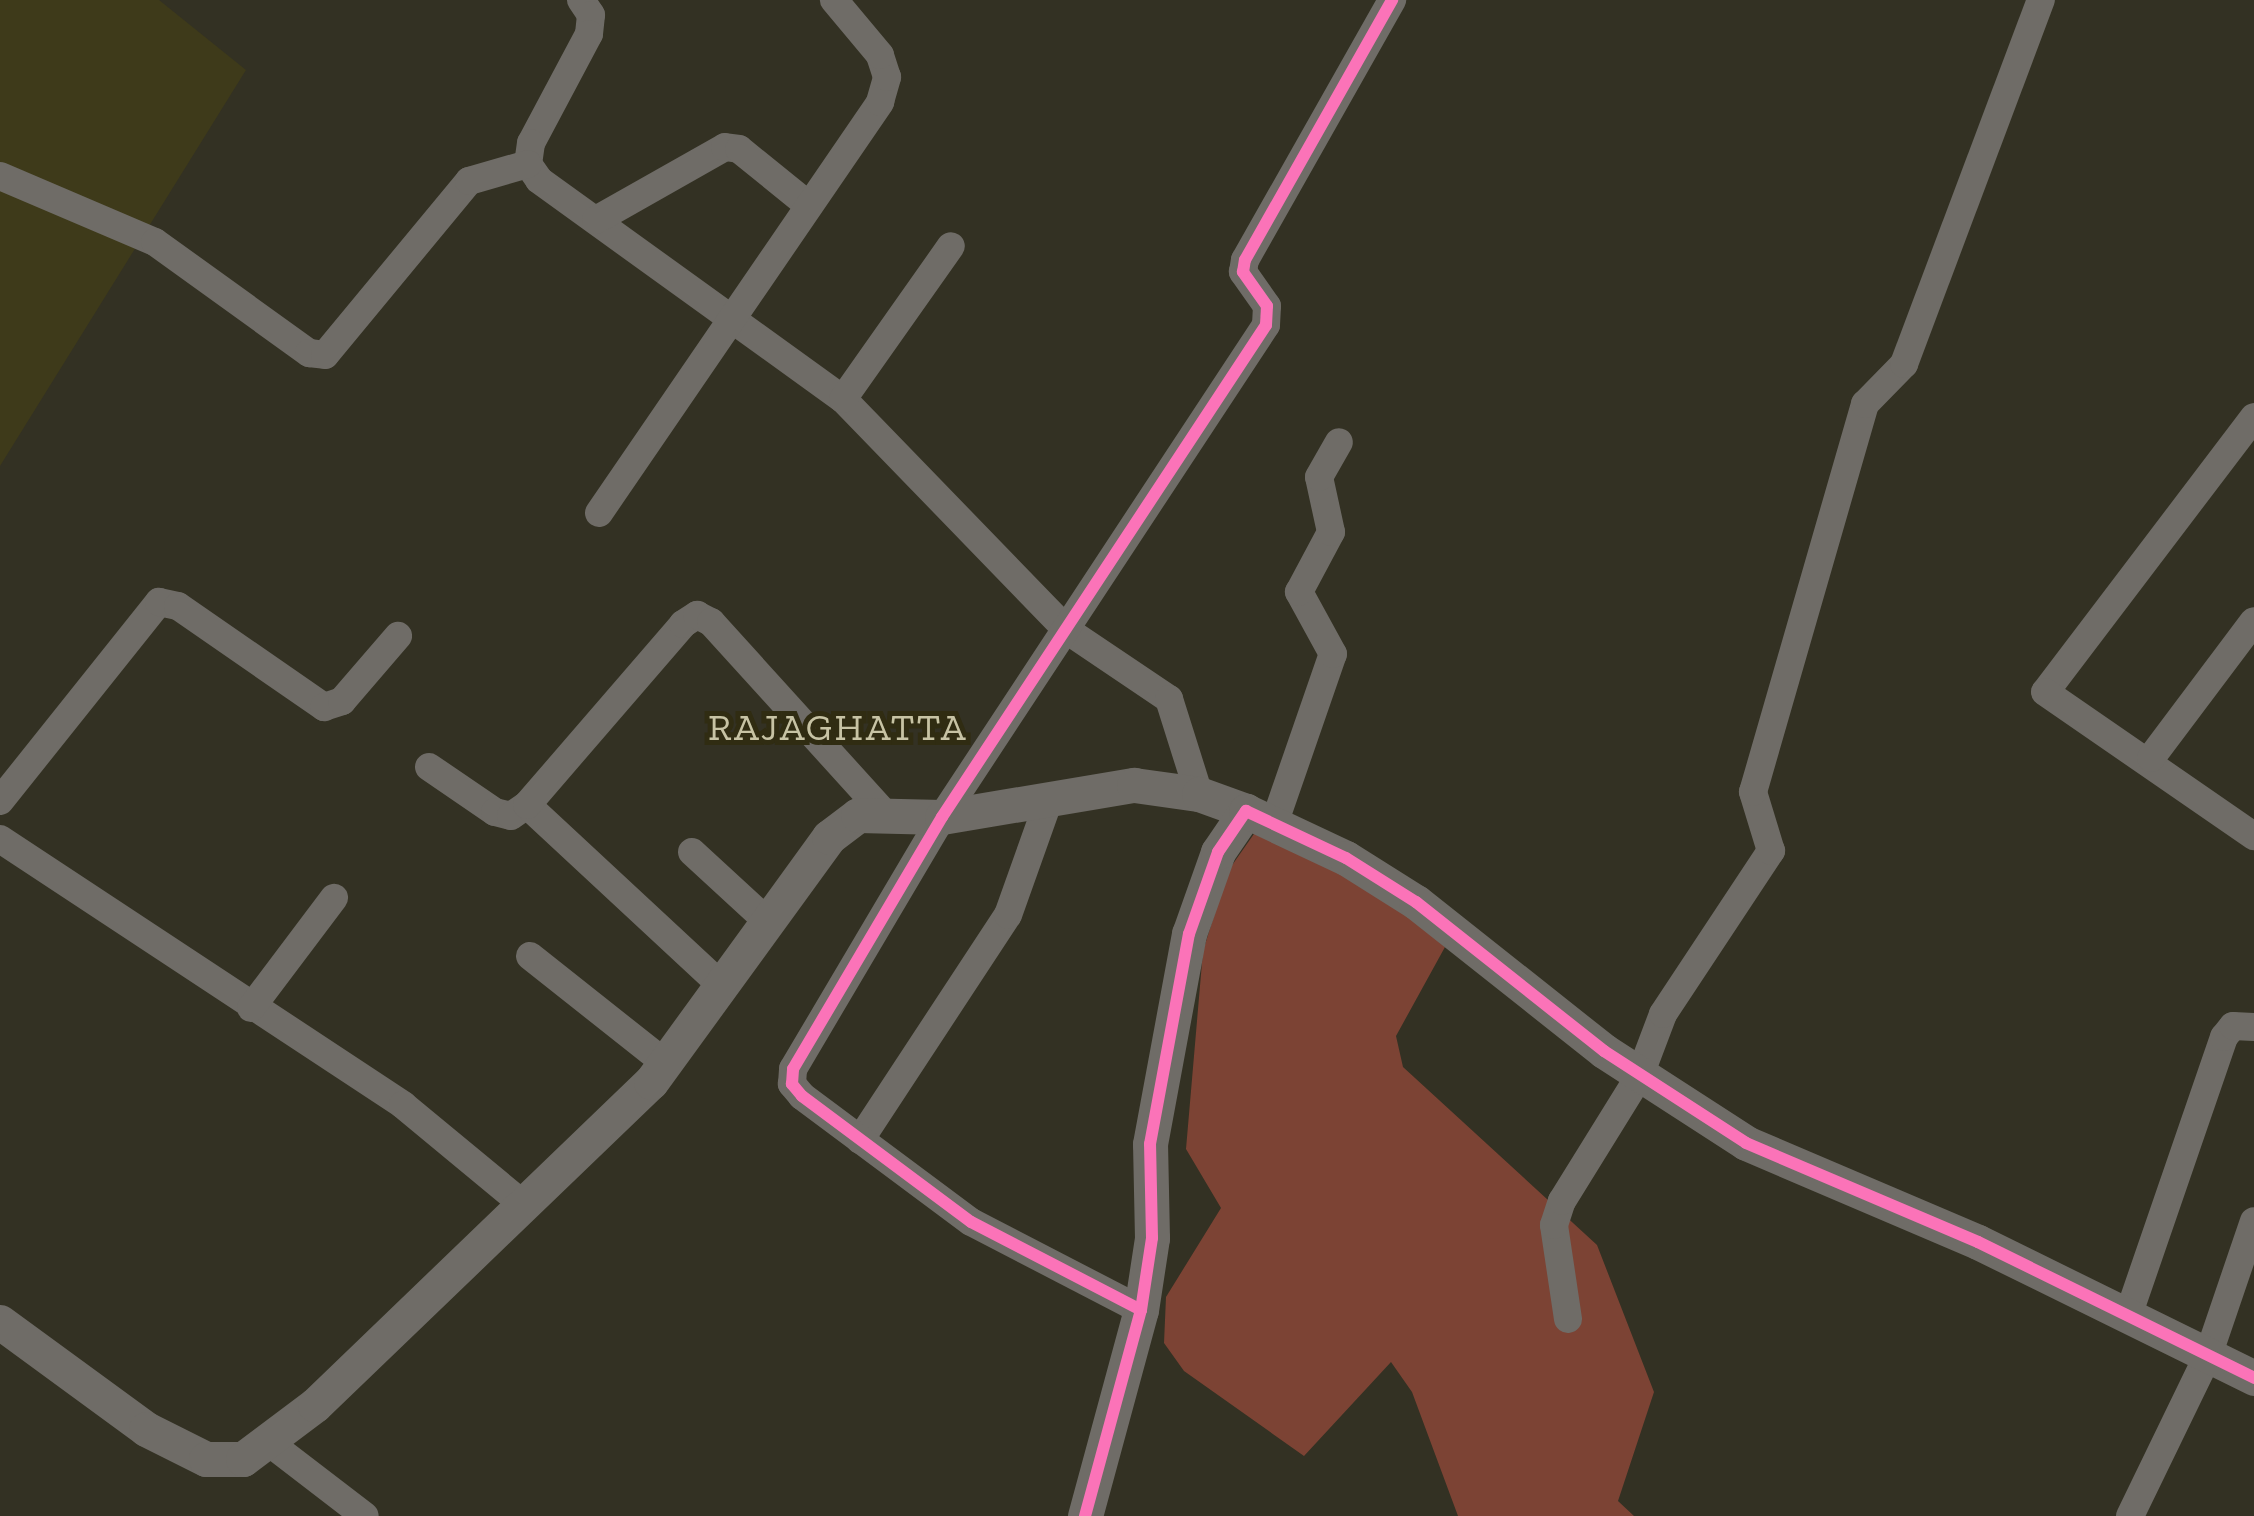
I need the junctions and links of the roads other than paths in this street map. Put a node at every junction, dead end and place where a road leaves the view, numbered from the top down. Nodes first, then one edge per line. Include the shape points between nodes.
1 (581, 0) edge
2 (834, 0) edge
3 (1392, 0) edge
4 (2041, 0) edge
5 (528, 164) junction
6 (0, 176) edge
7 (807, 204) junction
8 (596, 220) junction
9 (951, 246) dead end
10 (736, 318) junction
11 (842, 400) junction
12 (2254, 417) edge
13 (1339, 442) dead end
14 (599, 513) dead end
15 (2254, 621) edge
16 (1068, 631) junction
17 (398, 636) dead end
18 (2152, 758) junction
19 (429, 766) dead end
20 (1198, 794) junction
21 (1048, 800) junction
22 (0, 801) edge
23 (527, 805) junction
24 (886, 815) junction
25 (942, 817) junction
26 (1260, 818) junction
27 (2254, 836) edge
28 (0, 839) edge
29 (692, 852) dead end
30 (334, 898) dead end
31 (768, 922) junction
32 (530, 956) dead end
33 (722, 986) junction
34 (250, 1008) junction
35 (2254, 1028) edge
36 (666, 1063) junction
37 (1640, 1075) junction
38 (860, 1140) junction
39 (524, 1205) junction
40 (2254, 1221) edge
41 (1141, 1310) junction
42 (2129, 1313) junction
43 (1568, 1319) dead end
44 (0, 1322) edge
45 (2209, 1354) junction
46 (2254, 1378) edge
47 (271, 1444) junction
48 (365, 1516) edge
49 (1085, 1516) edge
50 (2130, 1516) edge

1 - 5 street via 591,15 589,34
2 - 7 street via 880,55 887,78 880,102
3 - 16 street via 1245,260 1243,272 1267,306 1266,325
4 - 37 street via 1904,364 1865,404 1753,792 1771,851 1663,1014
5 - 6 street via 469,181 325,355 308,353 155,242
5 - 8 street
7 - 8 street via 739,149 726,147
7 - 10 street
8 - 10 street
9 - 11 street
10 - 11 street
10 - 14 street
11 - 16 street
12 - 18 street via 2046,692
13 - 26 street via 1319,477 1331,532 1298,592 1332,654
15 - 18 street
16 - 20 street via 1177,708
16 - 25 street
17 - 22 street via 342,700 324,707 178,606 159,602
18 - 27 street
19 - 23 street via 495,812 511,816
20 - 21 street via 1134,785
20 - 26 street
21 - 25 street
21 - 38 street via 1008,915
23 - 24 street via 697,615
23 - 33 street
24 - 25 street
24 - 31 street via 858,814 829,837
25 - 38 street via 793,1068 792,1084 802,1096
26 - 37 street via 1416,902
26 - 41 street via 1218,852 1189,934 1150,1144 1152,1238
28 - 34 street
29 - 31 street
30 - 34 street
31 - 33 street
32 - 36 street
33 - 36 street
34 - 39 street via 403,1105
35 - 42 street via 2233,1026 2224,1037
36 - 39 street
37 - 42 street via 1746,1143
37 - 43 street via 1554,1225
38 - 41 street via 971,1222
39 - 47 street
40 - 45 street
41 - 49 street
42 - 45 street
44 - 47 street via 146,1428 206,1459 243,1459
45 - 46 street
45 - 50 street
47 - 48 street

